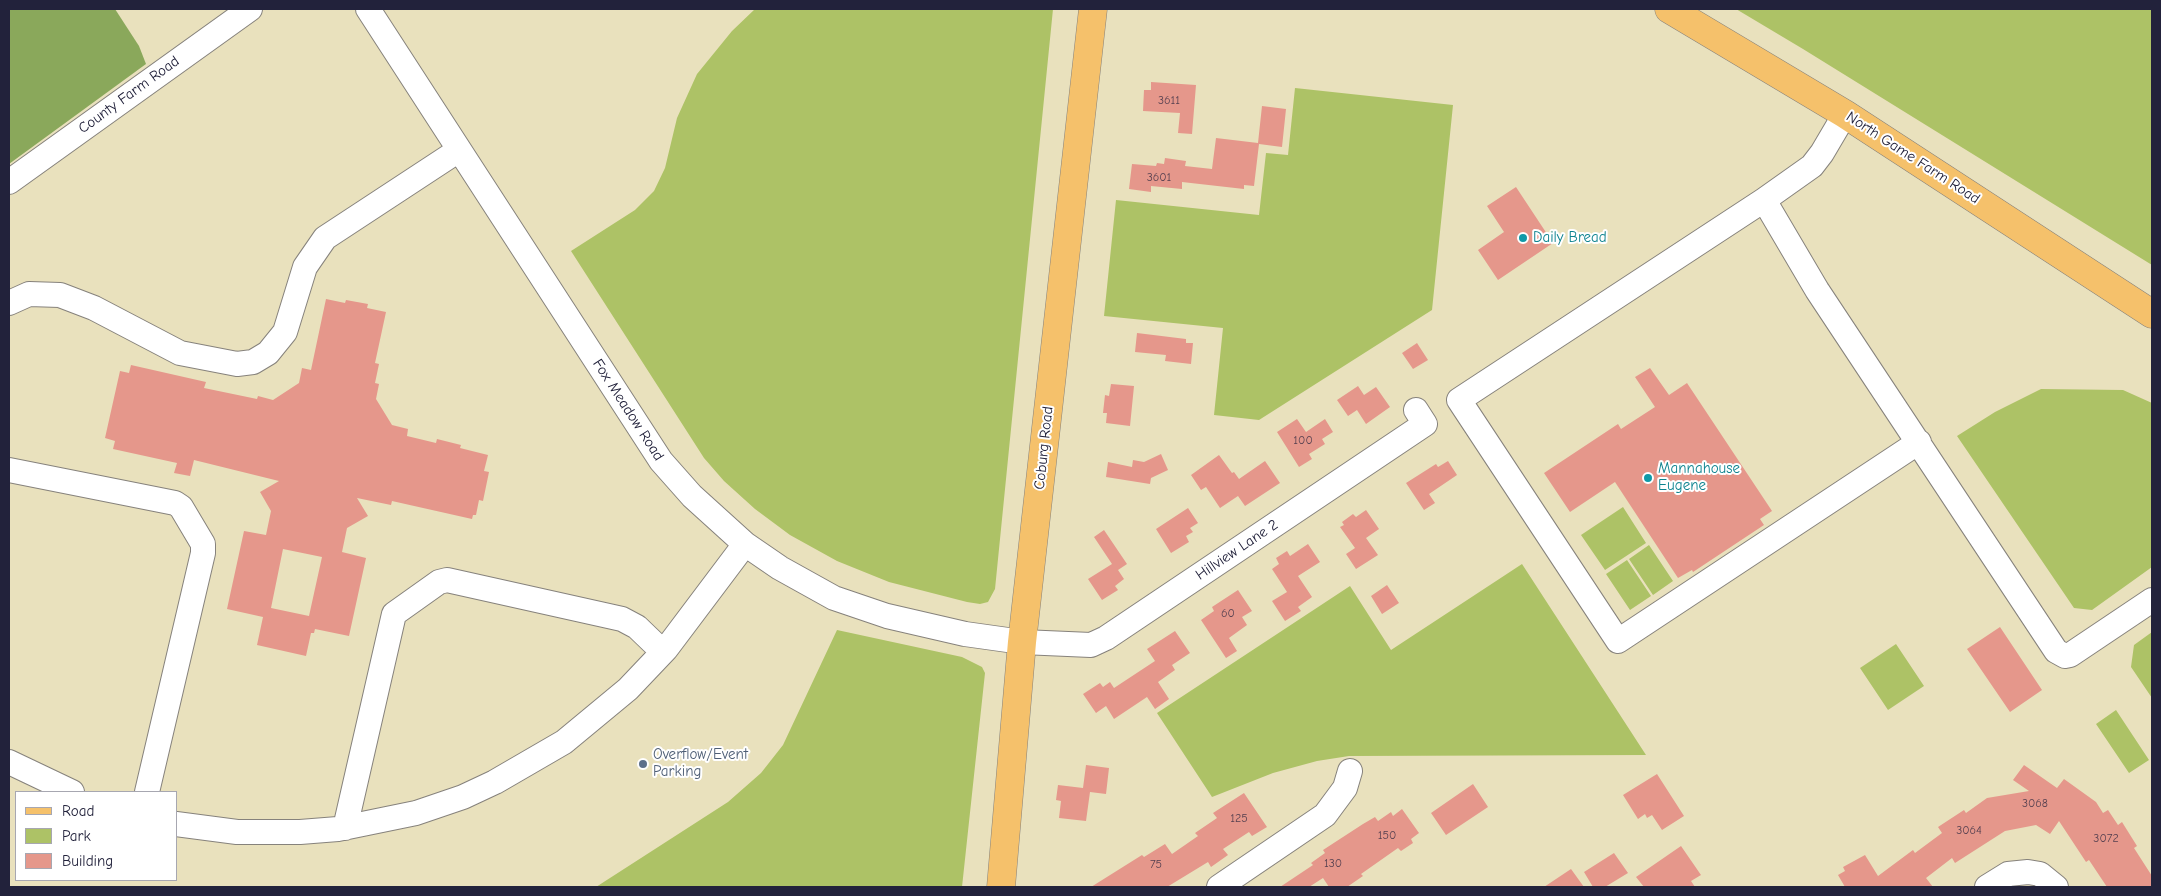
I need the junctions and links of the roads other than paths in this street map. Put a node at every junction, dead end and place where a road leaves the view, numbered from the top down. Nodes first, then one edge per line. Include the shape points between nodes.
1 (250, 9) edge
2 (368, 9) edge
3 (1093, 9) edge
4 (1669, 9) edge
5 (1845, 114) junction
6 (459, 150) junction
7 (9, 182) edge
8 (1764, 200) junction
9 (9, 303) edge
10 (2152, 314) edge
11 (1416, 410) dead end
12 (1919, 442) junction
13 (9, 470) edge
14 (745, 544) junction
15 (2152, 600) edge
16 (1022, 642) junction
17 (662, 652) junction
18 (9, 762) edge
19 (1350, 771) dead end
20 (70, 791) edge
21 (147, 791) edge
22 (178, 824) edge
23 (345, 828) junction
24 (1001, 887) edge
25 (1218, 887) edge
26 (1988, 887) edge
27 (2056, 887) edge

1 - 7 street, County Farm Road
2 - 6 street, Fox Meadow Road
3 - 16 main road, Coburg Road
4 - 5 main road, North Game Farm Road
5 - 8 street via 1812,166
5 - 10 main road, North Game Farm Road
6 - 9 street via 324,238 306,267 285,332 274,347 253,362 237,364 180,353 94,308 60,295 29,294
6 - 14 street, Fox Meadow Road via 661,461 692,496
8 - 12 street via 1817,290
8 - 12 street via 1458,400 1618,641
11 - 16 street, Hillview Lane 2 via 1425,424 1106,638 1085,646
12 - 15 street via 2056,651 2070,655
13 - 21 street via 175,503 203,544
14 - 16 street, Fox Meadow Road via 809,586 866,610 921,625
14 - 17 street
16 - 24 main road, Coburg Road
17 - 23 street via 592,721 518,770 434,807
17 - 23 street via 637,627 622,619 447,580 439,582 394,614
18 - 20 street
19 - 25 street via 1345,788 1325,815
22 - 23 street via 262,832
26 - 27 street via 2008,874 2018,872 2040,874

